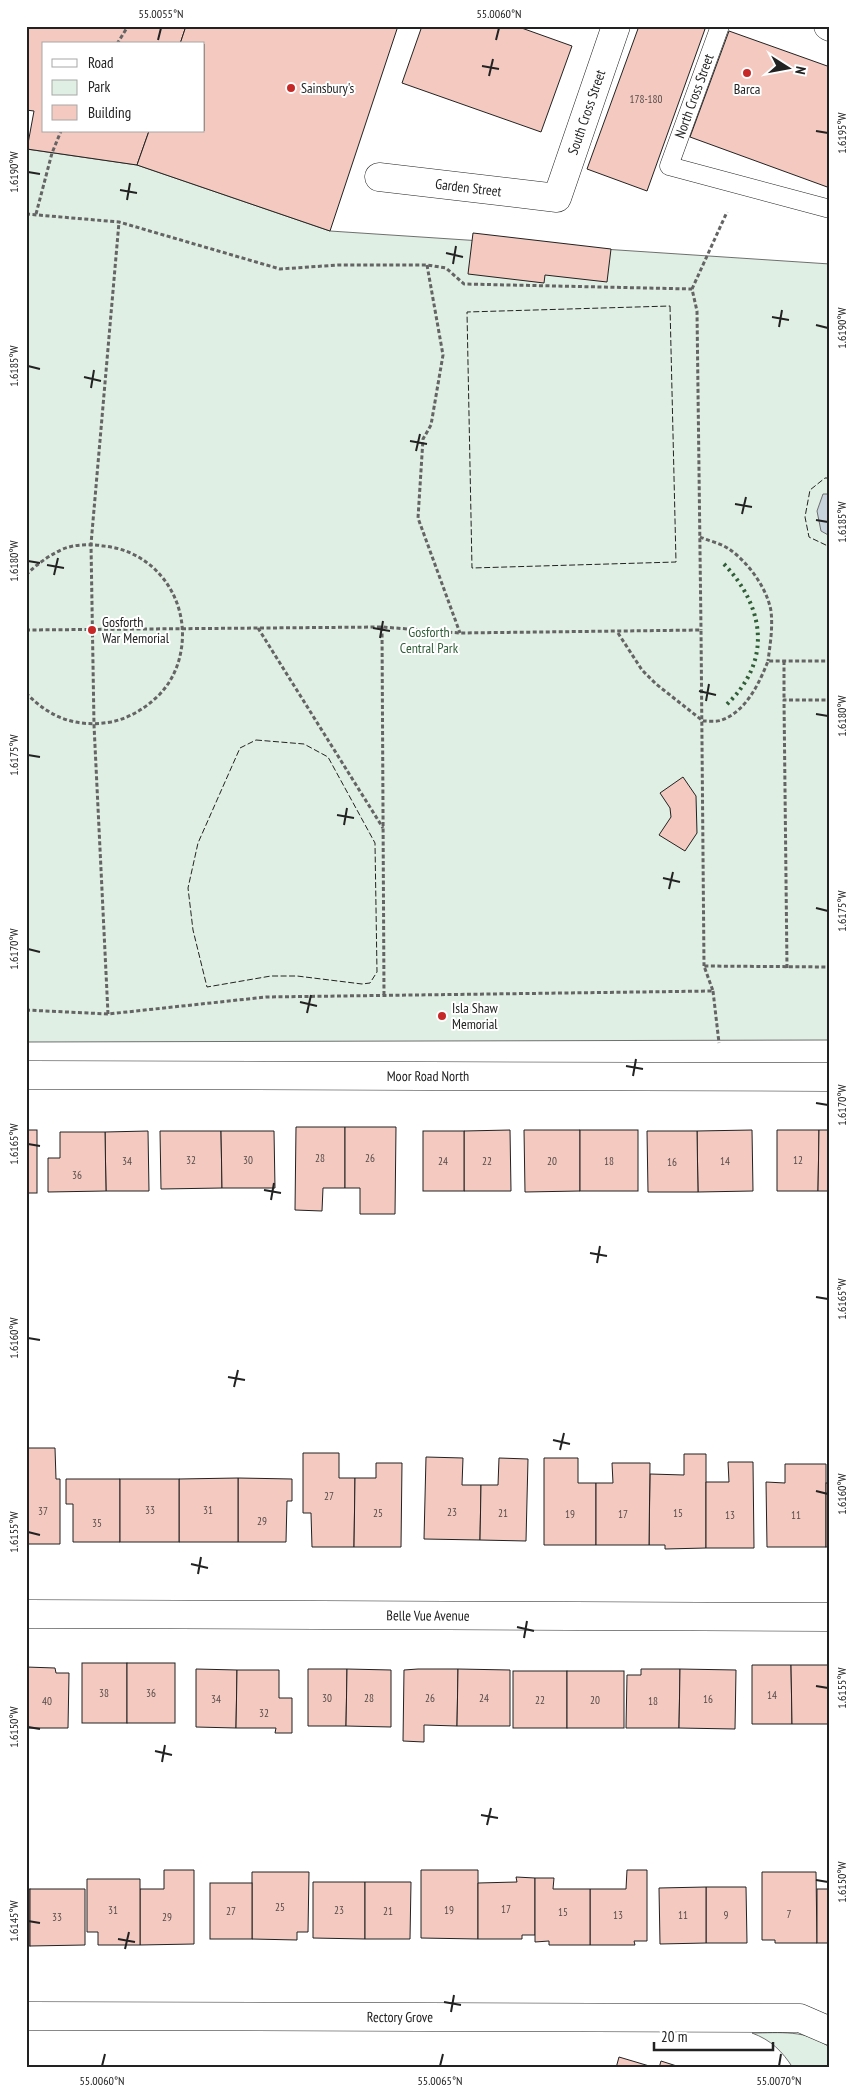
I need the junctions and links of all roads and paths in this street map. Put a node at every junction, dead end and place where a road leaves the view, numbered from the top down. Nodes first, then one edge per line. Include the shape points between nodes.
1 (128, 26) edge
2 (616, 26) edge
3 (720, 26) edge
4 (118, 42) edge
5 (61, 132) edge
6 (379, 177) dead end
7 (739, 185) junction
8 (557, 198) joint
9 (830, 209) edge
10 (26, 214) edge
11 (36, 214) junction
12 (119, 222) junction
13 (428, 265) junction
14 (692, 289) junction
15 (700, 538) junction
16 (91, 544) junction
17 (26, 575) edge
18 (382, 627) junction
19 (258, 628) junction
20 (184, 629) junction
21 (26, 630) edge
22 (92, 630) junction
23 (702, 630) junction
24 (618, 632) junction
25 (460, 633) junction
26 (830, 661) edge
27 (768, 662) junction
28 (784, 662) junction
29 (26, 693) edge
30 (784, 700) junction
31 (830, 700) edge
32 (703, 722) junction
33 (94, 725) junction
34 (383, 828) junction
35 (704, 966) junction
36 (786, 968) junction
37 (830, 968) edge
38 (713, 991) junction
39 (384, 995) junction
40 (26, 1010) edge
41 (108, 1014) junction
42 (26, 1075) edge
43 (722, 1077) junction
44 (830, 1077) edge
45 (26, 1614) edge
46 (830, 1617) edge
47 (26, 2016) edge
48 (830, 2031) edge

1 - 4 path
2 - 8 street, South Cross Street
3 - 7 lane, North Cross Street via 669,166
5 - 11 path
6 - 8 street, Garden Street
7 - 9 lane
7 - 14 path
10 - 11 path
11 - 12 path
12 - 13 path via 280,269
12 - 16 path
13 - 14 path via 446,268 464,284
13 - 25 path via 443,355 431,425 423,439 418,518
14 - 15 path via 697,311
15 - 23 path
15 - 27 path via 727,547 742,559 764,592 771,611 772,638
16 - 17 path via 65,548 41,561
16 - 20 path via 118,547 144,559 164,578 178,602
16 - 22 path
18 - 19 path
18 - 25 path
18 - 34 path
19 - 20 path
19 - 34 path
20 - 22 path
20 - 33 path via 181,658 169,685 148,706 123,720
21 - 22 path
22 - 33 path
23 - 24 path
23 - 32 path
24 - 25 path
24 - 32 path via 642,670
26 - 28 path
27 - 28 path
27 - 32 path via 738,712 721,720
28 - 30 path
29 - 33 path via 39,707 65,720
30 - 31 path
30 - 36 path
32 - 35 path
33 - 41 path
34 - 39 path
35 - 36 path
35 - 38 path
36 - 37 path
38 - 39 path
38 - 43 path
39 - 41 path via 266,997
40 - 41 path
42 - 43 street, Moor Road North
43 - 44 street, Moor Road North
45 - 46 street, Belle Vue Avenue
47 - 48 street, Rectory Grove via 800,2018

